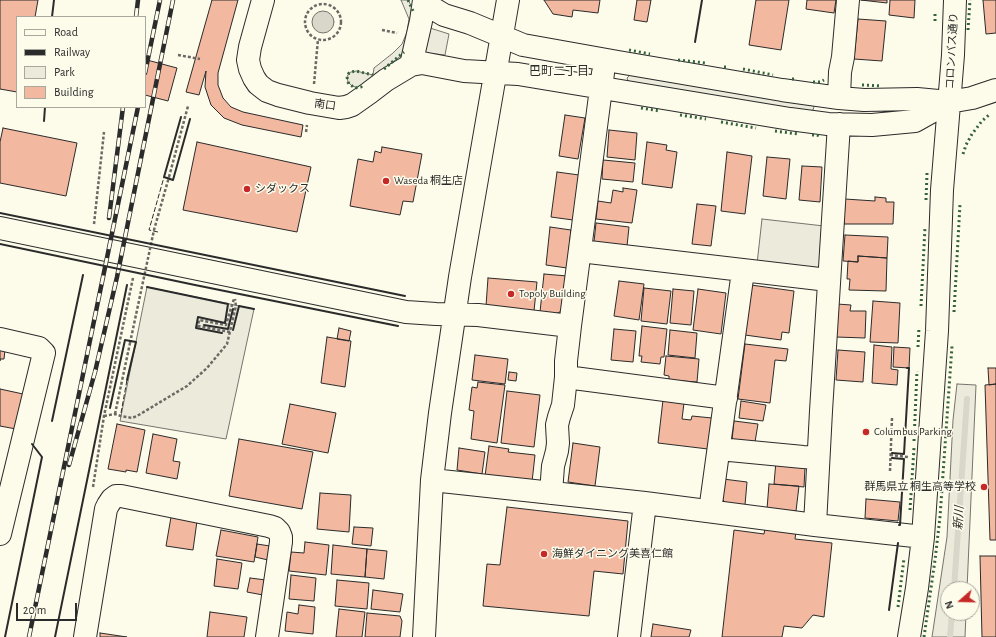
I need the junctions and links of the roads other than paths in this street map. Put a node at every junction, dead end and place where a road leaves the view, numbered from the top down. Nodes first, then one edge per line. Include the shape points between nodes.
1 (264, 0) edge
2 (424, 0) edge
3 (508, 0) edge
4 (848, 0) edge
5 (955, 0) edge
6 (502, 36) junction
7 (604, 60) junction
8 (411, 65) junction
9 (495, 72) junction
10 (601, 87) junction
11 (996, 90) edge
12 (839, 98) junction
13 (949, 102) junction
14 (839, 124) junction
15 (0, 228) edge
16 (580, 251) junction
17 (743, 271) junction
18 (828, 280) junction
19 (454, 314) junction
20 (570, 326) junction
21 (0, 339) edge
22 (566, 377) junction
23 (726, 398) junction
24 (719, 449) junction
25 (818, 458) junction
26 (432, 480) junction
27 (550, 493) junction
28 (645, 503) junction
29 (710, 512) junction
30 (815, 525) junction
31 (0, 534) edge
32 (923, 537) junction
33 (85, 637) edge
34 (268, 637) edge
35 (424, 637) edge
36 (629, 637) edge
37 (909, 637) edge

1 - 8 street, 南口 / 南口 via 248,60 254,78 267,91 310,104 339,108 352,106
2 - 6 street via 444,15
2 - 8 street
3 - 6 street
4 - 12 street
5 - 13 street, コロンバス通り
6 - 7 street via 523,45
6 - 9 street
7 - 10 street
7 - 12 street
8 - 9 street, 南口 / 南口 via 422,63 464,71
9 - 10 street, 南口
9 - 19 street
10 - 14 street, 南口 via 806,121
10 - 16 street
11 - 13 street
12 - 13 street via 917,98
13 - 14 street, 南口 via 915,121 872,125
13 - 32 street, コロンバス通り
14 - 18 street
15 - 19 street via 406,312
16 - 17 street
16 - 20 street
17 - 18 street
17 - 23 street
18 - 25 street
19 - 20 street
19 - 26 street
20 - 22 street
21 - 31 street via 39,348 44,353
22 - 23 street
22 - 27 street via 563,405 557,425 558,443
23 - 24 street
24 - 25 street
24 - 29 street
25 - 30 street
26 - 27 street
26 - 35 street
27 - 28 street
28 - 29 street
28 - 36 street
29 - 30 street
30 - 32 street
32 - 37 street, コロンバス通り
33 - 34 street via 106,510 112,499 121,496 275,528 279,532 281,542

